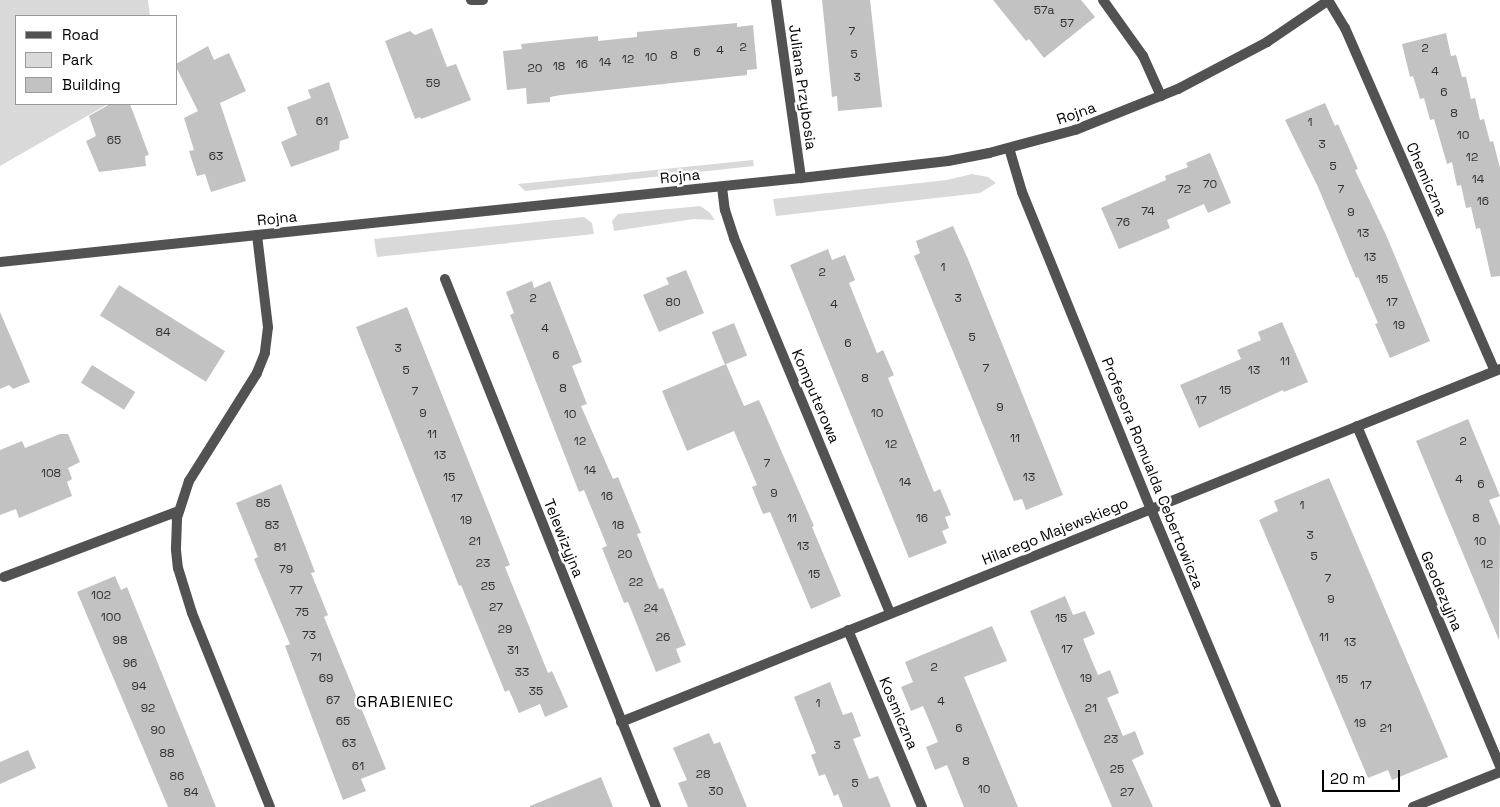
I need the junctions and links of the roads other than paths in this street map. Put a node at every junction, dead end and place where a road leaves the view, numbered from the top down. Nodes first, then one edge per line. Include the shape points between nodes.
1 (471, 0) edge
2 (483, 0) edge
3 (776, 0) edge
4 (1103, 0) edge
5 (1328, 0) edge
6 (1161, 96) junction
7 (1009, 148) junction
8 (801, 178) junction
9 (722, 187) junction
10 (257, 235) junction
11 (0, 262) edge
12 (445, 279) dead end
13 (1497, 370) edge
14 (1357, 426) junction
15 (1151, 509) junction
16 (179, 511) junction
17 (4, 577) dead end
18 (890, 614) junction
19 (848, 630) junction
20 (621, 722) junction
21 (1500, 767) edge
22 (1500, 772) edge
23 (270, 807) edge
24 (656, 807) edge
25 (922, 807) edge
26 (1276, 807) edge
27 (1413, 807) edge

1 - 2 street
3 - 8 street, Juliana Przybosia
4 - 6 street via 1144,56
5 - 6 street, Rojna via 1267,42
5 - 13 street, Chemiczna via 1345,28
6 - 7 street, Rojna via 1075,130
7 - 8 street, Rojna via 948,161
7 - 15 street, Profesora Romualda Cebertowicza via 1022,192
8 - 9 street, Rojna
9 - 10 street, Rojna
9 - 18 street, Komputerowa via 734,238
10 - 11 street, Rojna
10 - 16 street via 268,327 266,353 257,373 189,481
12 - 20 street, Telewizyjna
13 - 14 street, Hilarego Majewskiego
14 - 15 street, Hilarego Majewskiego
14 - 21 street, Geodezyjna
15 - 18 street, Hilarego Majewskiego
15 - 26 street, Profesora Romualda Cebertowicza
16 - 17 street
16 - 23 street via 176,550 187,599
18 - 19 street, Hilarego Majewskiego
19 - 20 street, Hilarego Majewskiego
19 - 25 street, Kosmiczna
20 - 24 street, Telewizyjna
22 - 27 street

